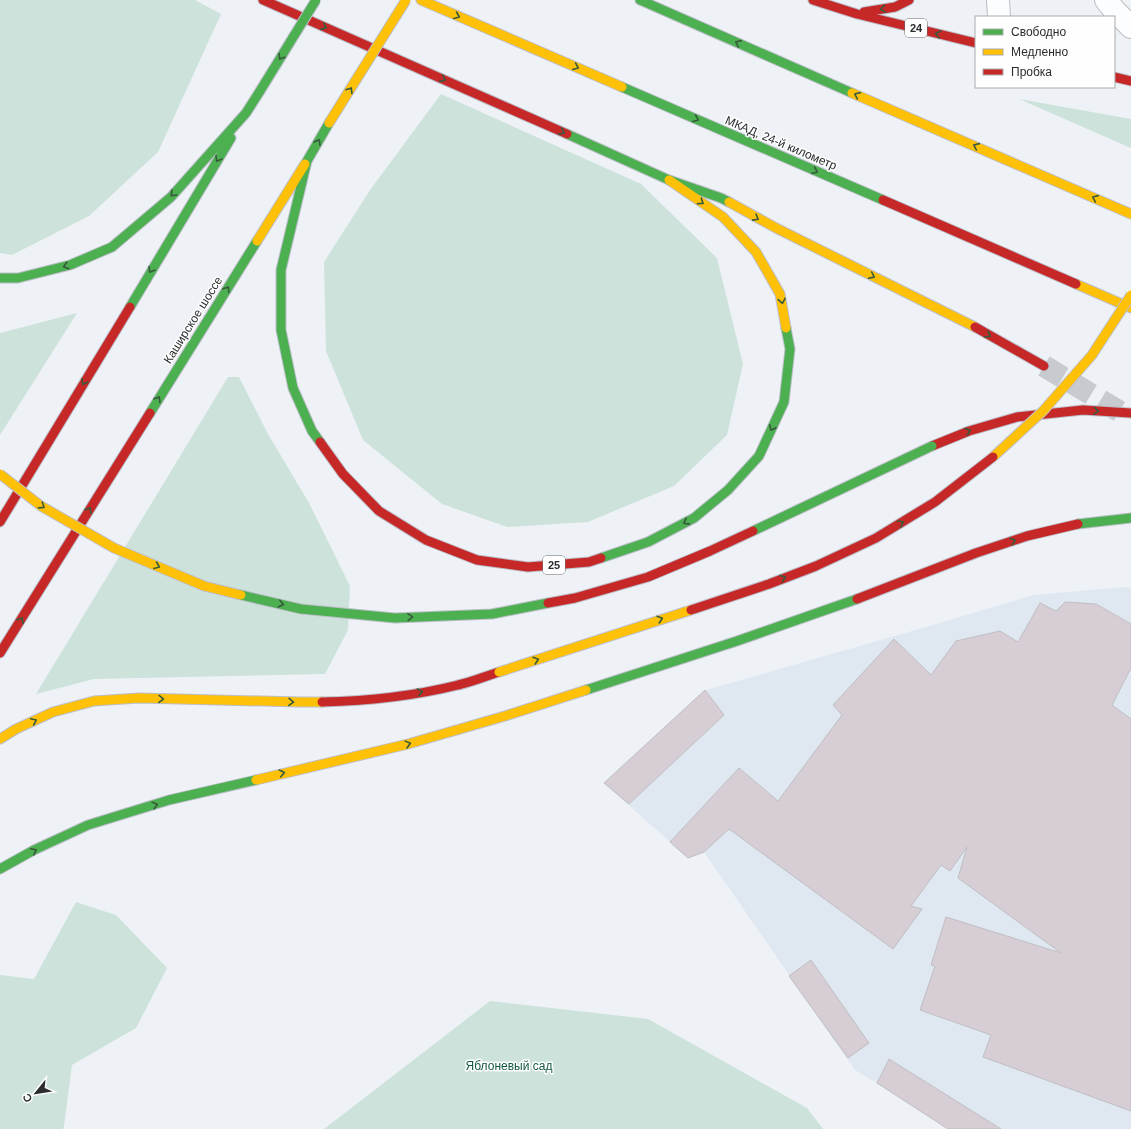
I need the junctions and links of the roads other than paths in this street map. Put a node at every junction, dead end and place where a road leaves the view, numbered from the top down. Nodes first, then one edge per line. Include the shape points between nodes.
1 (263, 0) edge
2 (316, 0) edge
3 (406, 0) edge
4 (421, 0) edge
5 (640, 0) edge
6 (813, 0) edge
7 (909, 0) edge
8 (998, 0) edge
9 (1106, 0) edge
10 (857, 14) junction
11 (999, 16) edge
12 (1131, 27) edge
13 (975, 43) edge
14 (1115, 77) edge
15 (1131, 81) edge
16 (246, 113) junction
17 (307, 161) junction
18 (669, 180) junction
19 (1131, 214) edge
20 (0, 278) edge
21 (1131, 295) edge
22 (1131, 308) edge
23 (1044, 366) tunnel mouth
24 (1131, 413) edge
25 (0, 474) edge
26 (1131, 518) edge
27 (0, 522) edge
28 (0, 653) edge
29 (0, 739) edge
30 (0, 870) edge

1 -> 18 main road
2 -> 16 main road, bridge
17 -> 3 main road, Каширское шоссе, bridge
4 -> 22 main road, МКАД, 24-й километр
19 -> 5 main road
6 - 10 main road
7 -> 10 main road via 895,7
8 - 11 street
9 - 12 street
13 -> 10 main road, 24
14 - 15 main road
16 -> 20 main road via 171,197 112,247 70,265 18,278
16 -> 27 main road
18 -> 17 main road, 25 via 723,217 756,252 780,294 790,349 784,402 759,456 728,490 694,518 648,542 589,562 528,568 477,560 426,540 379,511 343,474 312,431 293,388 281,330 281,270
28 -> 17 main road, Каширское шоссе
18 -> 23 main road via 721,198 966,322
29 -> 21 main road, bridge via 53,712 94,701 139,698 354,701 402,696 459,685 769,584 816,566 876,538 935,502 987,463 1043,411 1092,355
25 -> 24 main road, bridge via 41,506 114,548 204,586 301,608 396,618 492,614 575,598 648,577 710,551 969,431 1017,417 1083,410
30 -> 26 main road via 34,850 88,825 169,800 415,742 505,716 737,641 1027,536 1081,523

